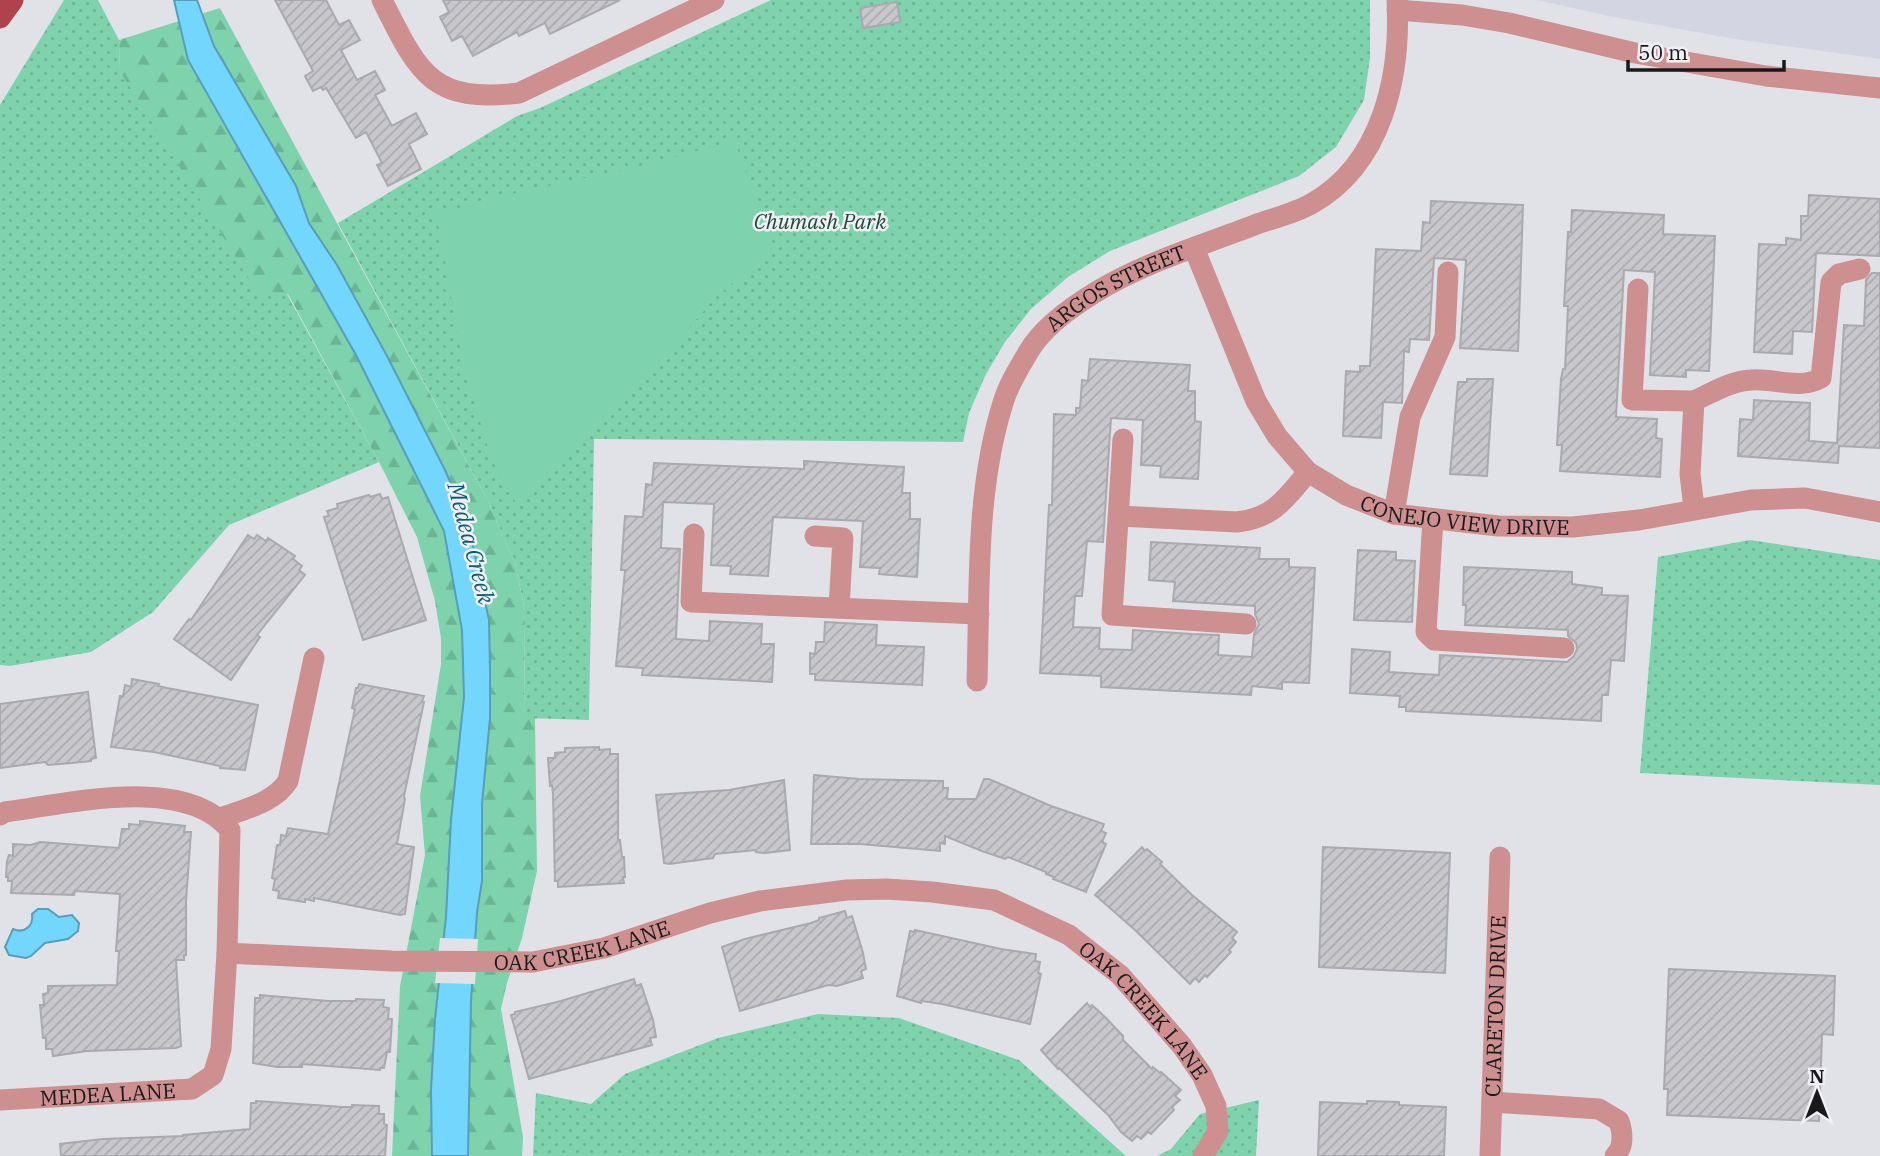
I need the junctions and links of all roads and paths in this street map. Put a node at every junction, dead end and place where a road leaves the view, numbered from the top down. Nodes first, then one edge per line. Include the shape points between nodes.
1 (13, 0) edge
2 (382, 0) edge
3 (714, 0) edge
4 (1397, 5) edge
5 (0, 18) edge
6 (1880, 88) edge
7 (1194, 248) junction
8 (1860, 269) dead end
9 (1448, 272) dead end
10 (1638, 289) dead end
11 (1694, 401) junction
12 (1123, 439) dead end
13 (1308, 471) junction
14 (1694, 508) junction
15 (1880, 512) edge
16 (1394, 514) junction
17 (1119, 516) junction
18 (1433, 519) junction
19 (694, 534) dead end
20 (815, 536) dead end
21 (839, 608) junction
22 (979, 614) junction
23 (1246, 624) dead end
24 (1564, 648) dead end
25 (314, 658) dead end
26 (977, 681) dead end
27 (0, 815) edge
28 (221, 818) junction
29 (1500, 857) dead end
30 (227, 953) junction
31 (0, 1100) edge
32 (1492, 1102) junction
33 (1203, 1156) edge
34 (1490, 1156) edge
35 (1615, 1156) edge

1 - 5 main road
2 - 3 street via 423,72 464,94 491,97 519,93
4 - 6 street via 1766,76
4 - 7 street, ARGOS STREET via 1393,82 1380,125 1342,180 1311,204
7 - 13 street, CONEJO VIEW DRIVE via 1256,401 1277,436
7 - 22 street, ARGOS STREET via 1114,281 1069,309 1030,348 1004,400 992,445
8 - 11 street via 1839,274 1831,282 1821,377 1811,383 1732,383
9 - 16 street via 1445,337 1410,417
10 - 11 street via 1632,400
11 - 14 street via 1690,474
12 - 17 street
13 - 16 street, CONEJO VIEW DRIVE via 1346,495
13 - 17 street via 1281,504 1253,520
14 - 15 street, CONEJO VIEW DRIVE via 1805,498
14 - 18 street, CONEJO VIEW DRIVE via 1573,527
16 - 18 street, CONEJO VIEW DRIVE
17 - 23 street via 1112,615
18 - 24 street via 1426,632 1434,640
19 - 21 street via 691,601
20 - 21 street via 843,538
21 - 22 street
22 - 26 street, ARGOS STREET
25 - 28 street via 284,788 263,802
27 - 28 street via 137,796 204,807
28 - 30 street via 230,830
29 - 32 street, CLARETON DRIVE
30 - 31 street, MEDEA LANE via 221,1049 213,1074 192,1089
30 - 33 street, OAK CREEK LANE via 533,962 604,948 710,913 773,899 887,889 994,901 1069,935 1120,975 1182,1046 1202,1075 1218,1118 1218,1131
32 - 34 street, CLARETON DRIVE
32 - 35 street via 1599,1109 1619,1121 1621,1144

